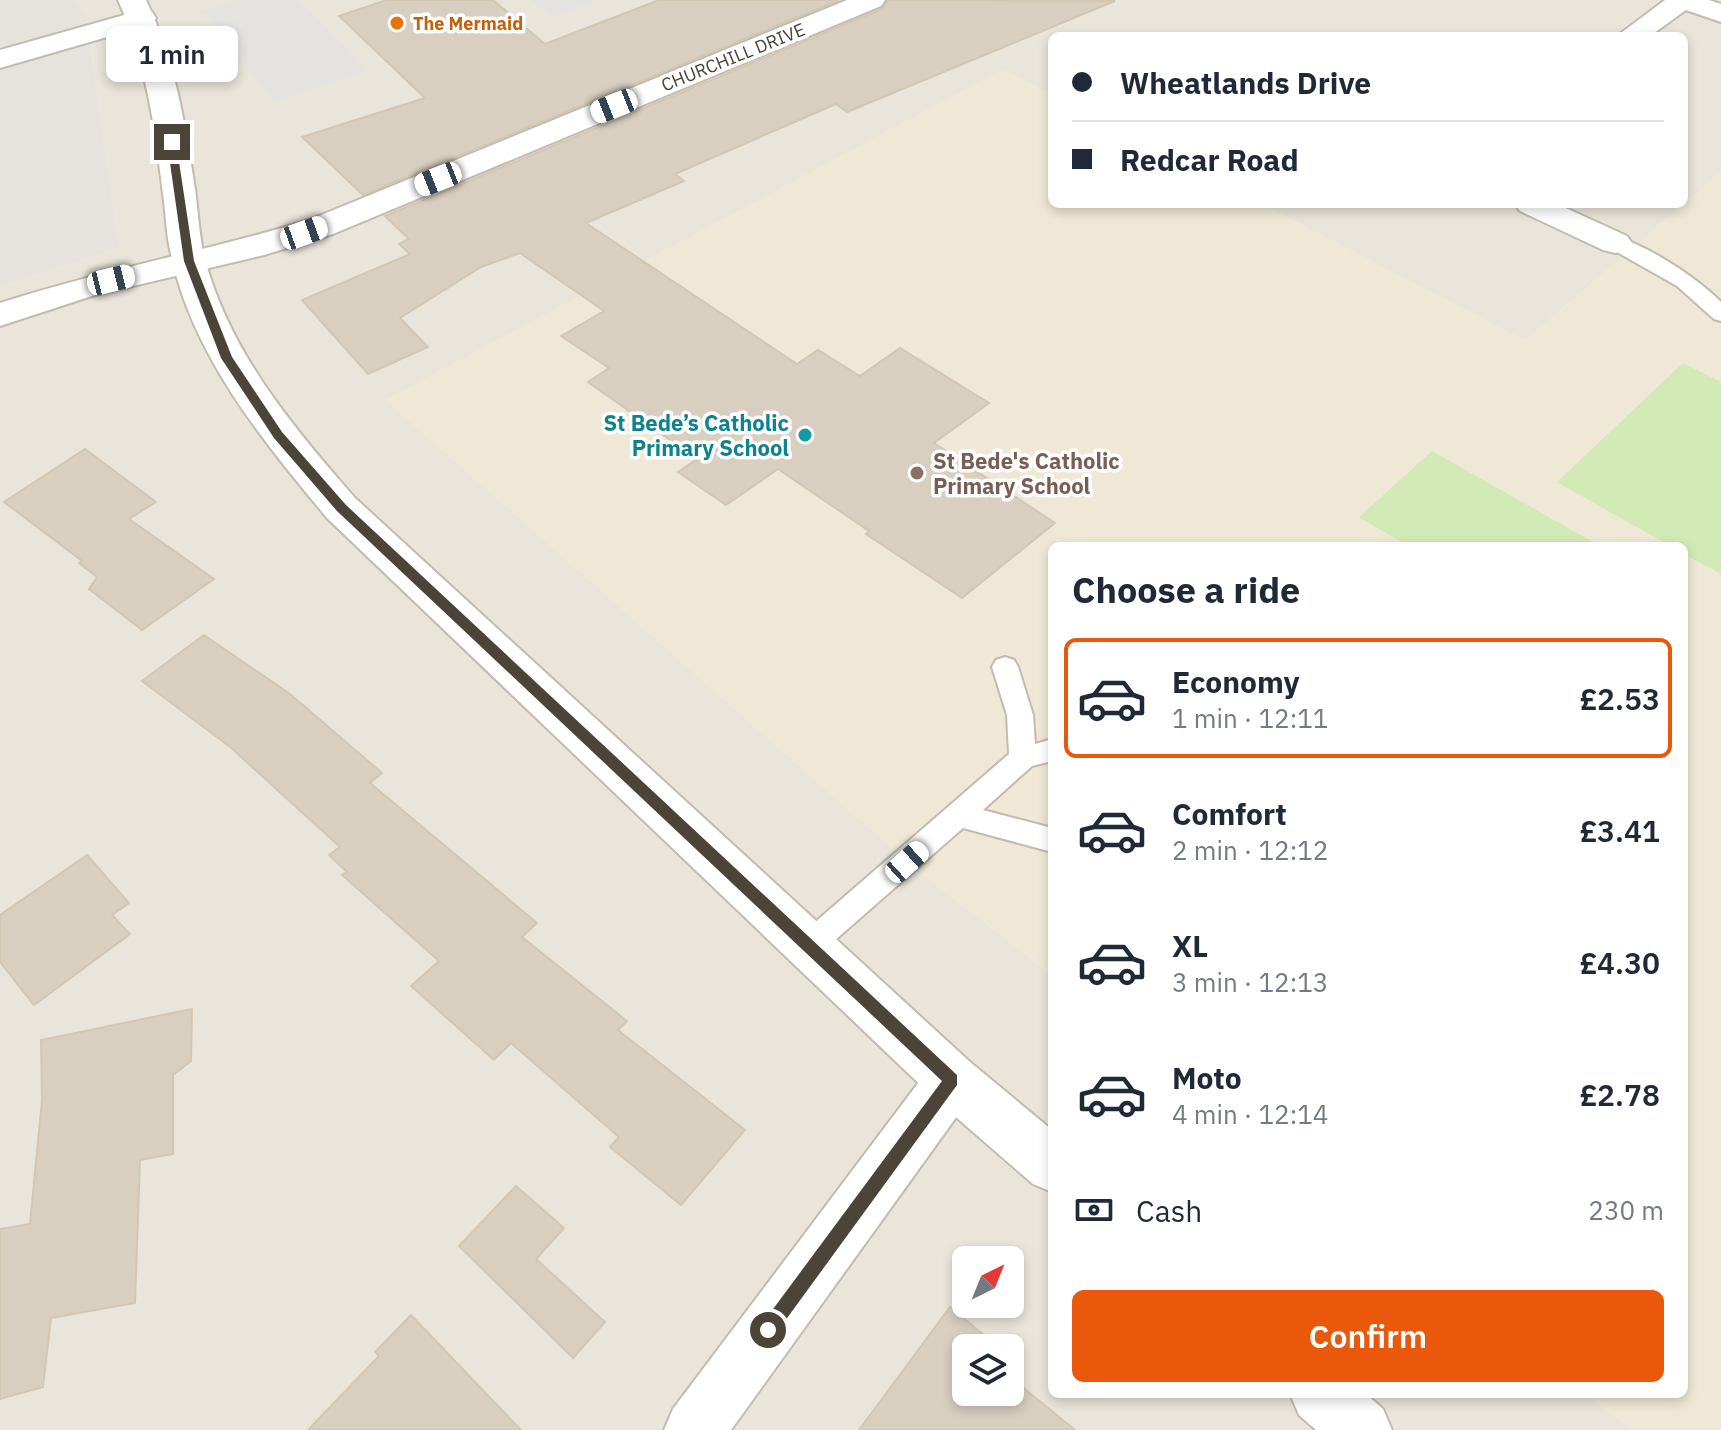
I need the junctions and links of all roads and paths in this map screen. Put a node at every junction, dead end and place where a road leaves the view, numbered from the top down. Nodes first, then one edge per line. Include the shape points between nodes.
1 (871, 0) edge
2 (1684, 0) edge
3 (137, 9) edge
4 (1721, 14) edge
5 (1637, 32) edge
6 (0, 59) edge
7 (1540, 208) edge
8 (1615, 243) joint
9 (189, 261) junction
10 (1721, 314) edge
11 (0, 315) edge
12 (1005, 667) dead end
13 (1048, 751) edge
14 (1023, 758) junction
15 (960, 816) junction
16 (1048, 839) edge
17 (808, 946) junction
18 (952, 1080) junction
19 (1048, 1162) edge
20 (1325, 1398) edge
21 (694, 1430) edge
22 (1362, 1430) edge

1 - 9 street, CHURCHILL DRIVE via 321,227
2 - 4 street
2 - 5 street
3 - 6 street
3 - 9 street via 162,85
7 - 8 street
8 - 10 lane via 1674,273
9 - 11 street, CHURCHILL DRIVE
9 - 17 street via 227,358 278,435 341,508
12 - 14 lane via 1020,715
13 - 14 lane
14 - 15 lane
15 - 16 lane
15 - 17 lane
17 - 18 street
18 - 19 street
18 - 21 street
20 - 22 street

